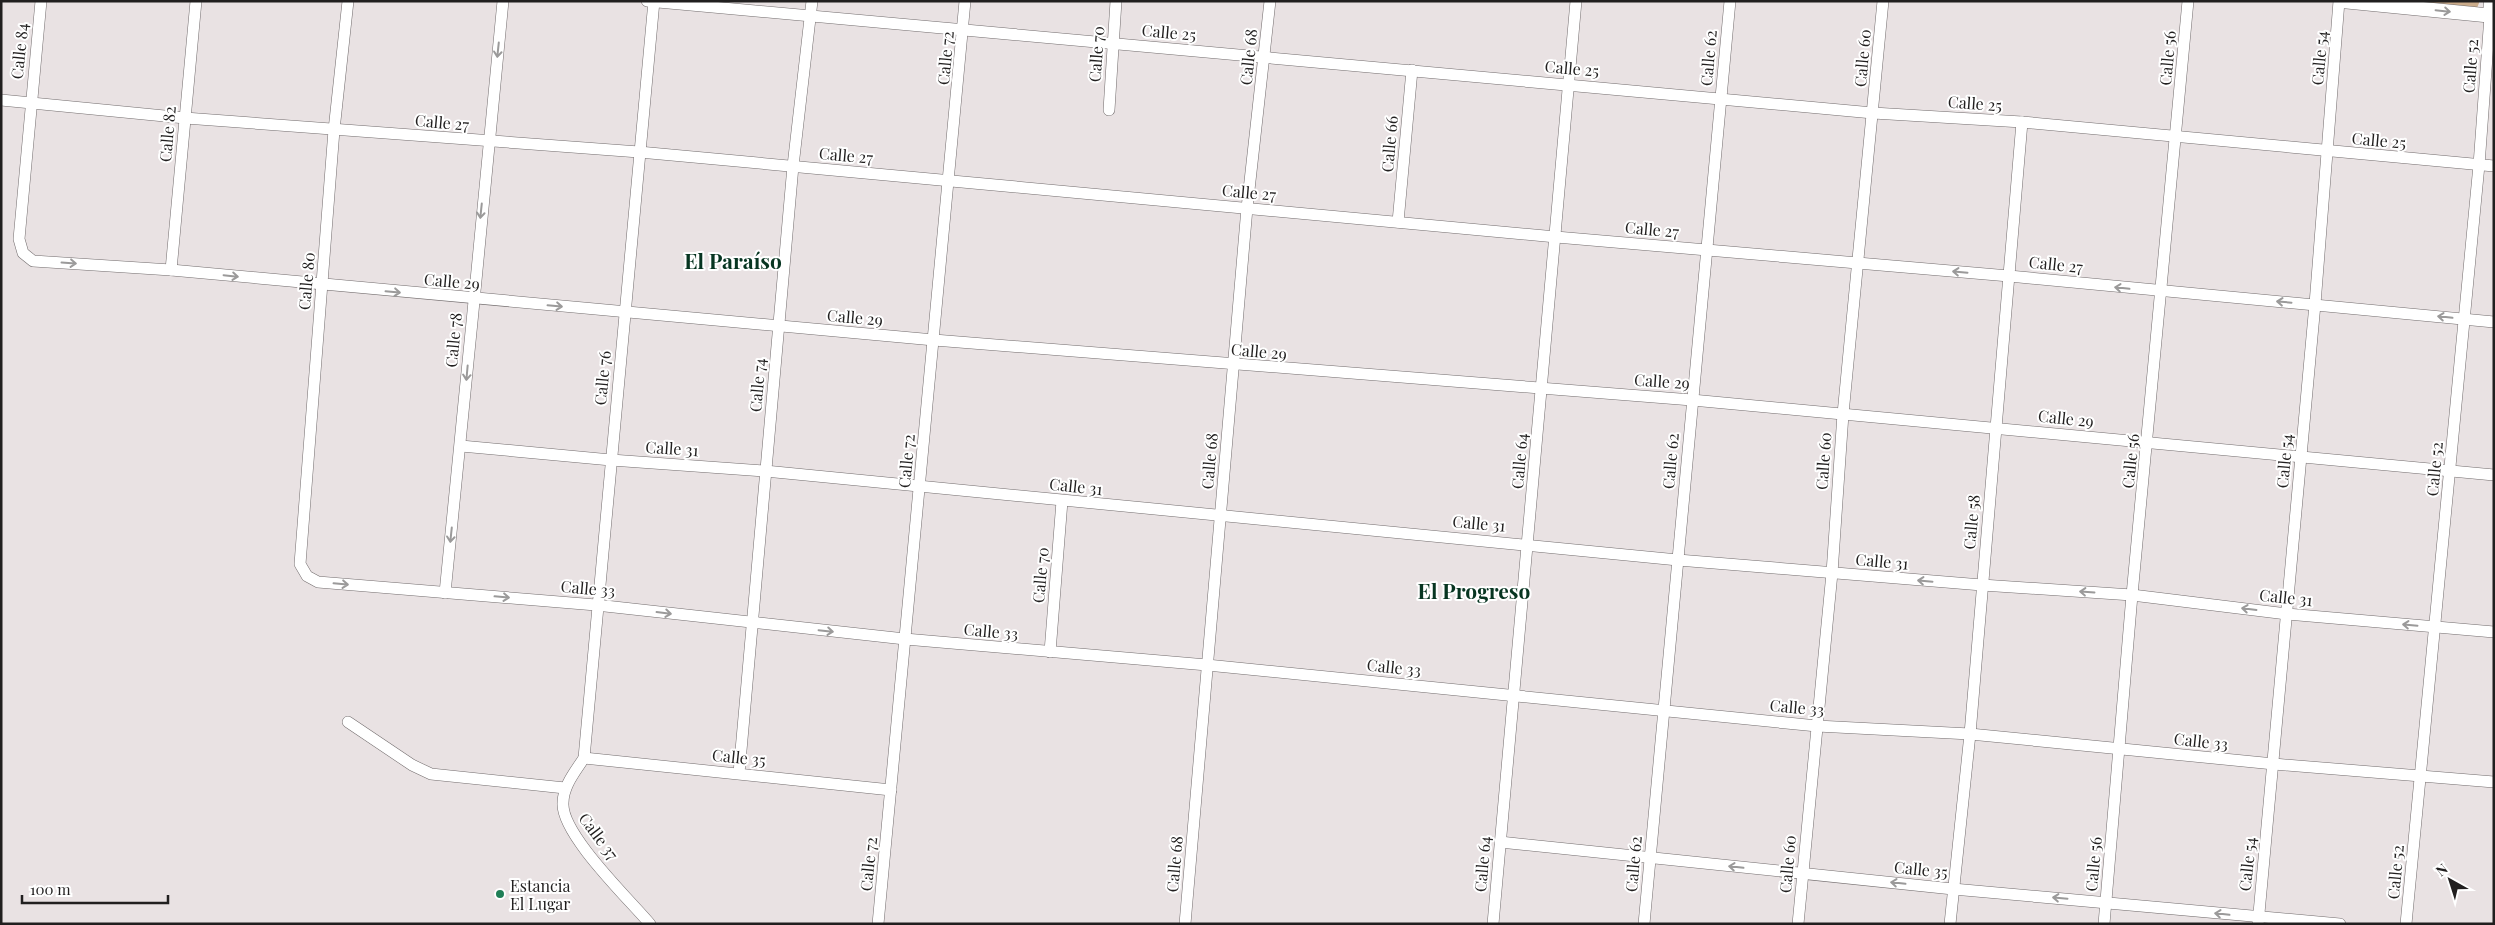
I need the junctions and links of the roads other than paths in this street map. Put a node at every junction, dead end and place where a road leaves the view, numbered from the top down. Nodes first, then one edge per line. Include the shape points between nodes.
1 (41, 1) edge
2 (196, 1) edge
3 (348, 1) edge
4 (503, 1) edge
5 (647, 1) edge
6 (812, 1) edge
7 (966, 1) edge
8 (1116, 1) edge
9 (1270, 1) edge
10 (1576, 1) edge
11 (1730, 1) edge
12 (1883, 1) edge
13 (2188, 1) edge
14 (2341, 1) edge
15 (2491, 1) edge
16 (654, 2) edge
17 (811, 16) junction
18 (2492, 16) edge
19 (964, 30) junction
20 (1113, 43) junction
21 (1265, 58) junction
22 (1412, 70) junction
23 (1570, 84) junction
24 (1721, 97) junction
25 (1, 100) edge
26 (30, 103) junction
27 (1109, 110) dead end
28 (1873, 113) junction
29 (185, 118) junction
30 (2022, 122) junction
31 (334, 130) junction
32 (2176, 138) junction
33 (488, 142) junction
34 (639, 152) junction
35 (2327, 152) junction
36 (2479, 165) junction
37 (793, 166) junction
38 (2494, 166) edge
39 (949, 181) junction
40 (1247, 208) junction
41 (1398, 222) junction
42 (1556, 237) junction
43 (1706, 250) junction
44 (23, 253) joint
45 (1858, 263) junction
46 (171, 270) junction
47 (2009, 276) junction
48 (321, 286) junction
49 (2162, 292) junction
50 (472, 299) junction
51 (2315, 304) junction
52 (624, 311) junction
53 (2464, 319) junction
54 (2494, 322) edge
55 (778, 326) junction
56 (934, 340) junction
57 (1235, 365) junction
58 (1542, 389) junction
59 (1692, 400) junction
60 (1843, 414) junction
61 (1996, 427) junction
62 (2148, 444) junction
63 (461, 446) junction
64 (2301, 457) junction
65 (611, 460) junction
66 (765, 471) junction
67 (2450, 471) junction
68 (2494, 475) edge
69 (920, 486) junction
70 (1062, 501) junction
71 (1221, 516) junction
72 (1528, 544) junction
73 (1678, 560) junction
74 (300, 564) joint
75 (1832, 573) junction
76 (1982, 585) junction
77 (445, 593) junction
78 (2132, 595) junction
79 (596, 605) junction
80 (2287, 614) junction
81 (752, 624) junction
82 (2435, 627) junction
83 (2494, 632) edge
84 (905, 639) junction
85 (1050, 652) junction
86 (1208, 664) junction
87 (1514, 696) junction
88 (1663, 710) junction
89 (348, 722) dead end
90 (1817, 726) junction
91 (1970, 734) junction
92 (2120, 750) junction
93 (584, 758) junction
94 (2274, 764) junction
95 (739, 773) junction
96 (2419, 777) junction
97 (2494, 782) edge
98 (564, 788) junction
99 (891, 790) junction
100 (1500, 842) junction
101 (1650, 859) junction
102 (1802, 874) junction
103 (1953, 889) junction
104 (2106, 901) junction
105 (2258, 921) edge
106 (650, 924) edge
107 (878, 924) edge
108 (1185, 924) edge
109 (1493, 924) edge
110 (1644, 924) edge
111 (1798, 924) edge
112 (1950, 924) edge
113 (2104, 924) edge
114 (2340, 924) edge
115 (2406, 924) edge

1 - 26 street, Calle 84
2 - 29 street, Calle 82
3 - 31 street, Calle 80
4 -> 33 street, Calle 78
5 - 16 street, Calle 25
6 - 17 street, Calle 74
7 - 19 street, Calle 72
8 - 20 street, Calle 70
9 - 21 street, Calle 68
10 - 23 street, Calle 64
11 - 24 street, Calle 62
12 - 28 street, Calle 60
13 - 32 street, Calle 56
14 -> 18 main road
14 - 35 street, Calle 54
15 - 18 main road
16 - 17 street, Calle 25
16 - 34 street, Calle 76
17 - 19 street, Calle 25
17 - 37 street, Calle 74
18 - 36 street, Calle 52
19 - 20 street, Calle 25
19 - 39 street, Calle 72
20 - 21 street, Calle 25
20 - 27 street, Calle 70
21 - 22 street, Calle 25
21 - 40 street, Calle 68
22 - 23 street, Calle 25
22 - 41 street, Calle 66
23 - 24 street, Calle 25
23 - 42 street, Calle 64
24 - 28 street, Calle 25
24 - 43 street, Calle 62
25 - 26 street, Calle 27
26 - 29 street, Calle 27
26 - 44 street, Calle 84 via 19,239
28 - 30 street, Calle 25
28 - 45 street, Calle 60
29 - 31 street, Calle 27
29 - 46 street, Calle 82
30 - 32 street, Calle 25
30 - 47 street, Calle 58
31 - 33 street, Calle 27
31 - 48 street, Calle 80
32 - 35 street, Calle 25
32 - 49 street, Calle 56
33 - 34 street, Calle 27
33 -> 50 street, Calle 78
34 - 37 street, Calle 27
34 - 52 street, Calle 76
35 - 36 street, Calle 25
35 - 51 street, Calle 54
36 - 38 street, Calle 25
36 - 53 street, Calle 52
37 - 39 street, Calle 27
37 - 55 street, Calle 74
39 - 40 street, Calle 27
39 - 56 street, Calle 72
40 - 41 street, Calle 27
40 - 57 street, Calle 68
41 - 42 street, Calle 27
42 - 43 street, Calle 27
42 - 58 street, Calle 64
43 - 45 street, Calle 27
43 - 59 street, Calle 62
44 -> 46 street, Calle 29 via 33,261
47 -> 45 street, Calle 27
45 - 60 street, Calle 60
46 -> 48 street, Calle 29
49 -> 47 street, Calle 27
47 - 61 street, Calle 58
48 -> 50 street, Calle 29
48 - 74 street, Calle 80
51 -> 49 street, Calle 27
49 - 62 street, Calle 56
50 -> 52 street, Calle 29
50 -> 63 street, Calle 78
53 -> 51 street, Calle 27
51 - 64 street, Calle 54
52 - 55 street, Calle 29
52 - 65 street, Calle 76
53 - 54 street, Calle 27
53 - 67 street, Calle 52
55 - 56 street, Calle 29
55 - 66 street, Calle 74
56 - 57 street, Calle 29
56 - 69 street, Calle 72
57 - 58 street, Calle 29
57 - 71 street, Calle 68
58 - 59 street, Calle 29
58 - 72 street, Calle 64
59 - 60 street, Calle 29
59 - 73 street, Calle 62
60 - 61 street, Calle 29
60 - 75 street, Calle 60
61 - 62 street, Calle 29
61 - 76 street, Calle 58
62 - 64 street, Calle 29
62 - 78 street, Calle 56
63 - 65 street, Calle 31
63 -> 77 street, Calle 78
64 - 67 street, Calle 29
64 - 80 street, Calle 54
65 - 66 street, Calle 31
65 - 79 street, Calle 76
66 - 69 street, Calle 31
66 - 81 street, Calle 74
67 - 68 street, Calle 29
67 - 82 street, Calle 52
69 - 70 street, Calle 31
69 - 84 street, Calle 72
70 - 71 street, Calle 31
70 - 85 street, Calle 70
71 - 72 street, Calle 31
71 - 86 street, Calle 68
72 - 73 street, Calle 31
72 - 87 street, Calle 64
73 - 75 street, Calle 31
73 - 88 street, Calle 62
74 -> 77 street, Calle 33 via 307,576 318,582
76 -> 75 street, Calle 31
75 - 90 street, Calle 60
78 -> 76 street, Calle 31
76 - 91 street, Calle 58
77 -> 79 street, Calle 33
80 -> 78 street, Calle 31
78 - 92 street, Calle 56
79 -> 81 street, Calle 33
79 - 93 street, Calle 76
82 -> 80 street, Calle 31
80 - 94 street, Calle 54
81 -> 84 street, Calle 33
81 - 95 street, Calle 74
82 - 83 street, Calle 31
82 - 96 street, Calle 52
84 - 85 street, Calle 33
84 - 99 street, Calle 72
85 - 86 street, Calle 33
86 - 87 street, Calle 33
86 - 108 street, Calle 68
87 - 88 street, Calle 33
87 - 100 street, Calle 64
88 - 90 street, Calle 33
88 - 101 street, Calle 62
89 - 98 street via 431,774
90 - 91 street, Calle 33
90 - 102 street, Calle 60
91 - 92 street, Calle 33
91 - 103 street, Calle 58
92 - 94 street, Calle 33
92 - 104 street, Calle 56
93 - 95 street, Calle 35
93 - 98 street
94 - 96 street, Calle 33
94 - 105 street, Calle 54
95 - 99 street, Calle 35
96 - 97 street, Calle 33
96 - 115 street, Calle 52
98 - 106 street, Calle 37 via 565,820 582,846
99 - 107 street, Calle 72
100 - 101 street, Calle 35
100 - 109 street, Calle 64
102 -> 101 street, Calle 35
101 - 110 street, Calle 62
103 -> 102 street, Calle 35
102 - 111 street, Calle 60
104 -> 103 street, Calle 35
103 - 112 street, Calle 58
105 -> 104 street, Calle 35
104 - 113 street, Calle 56
105 - 114 street, Calle 35

